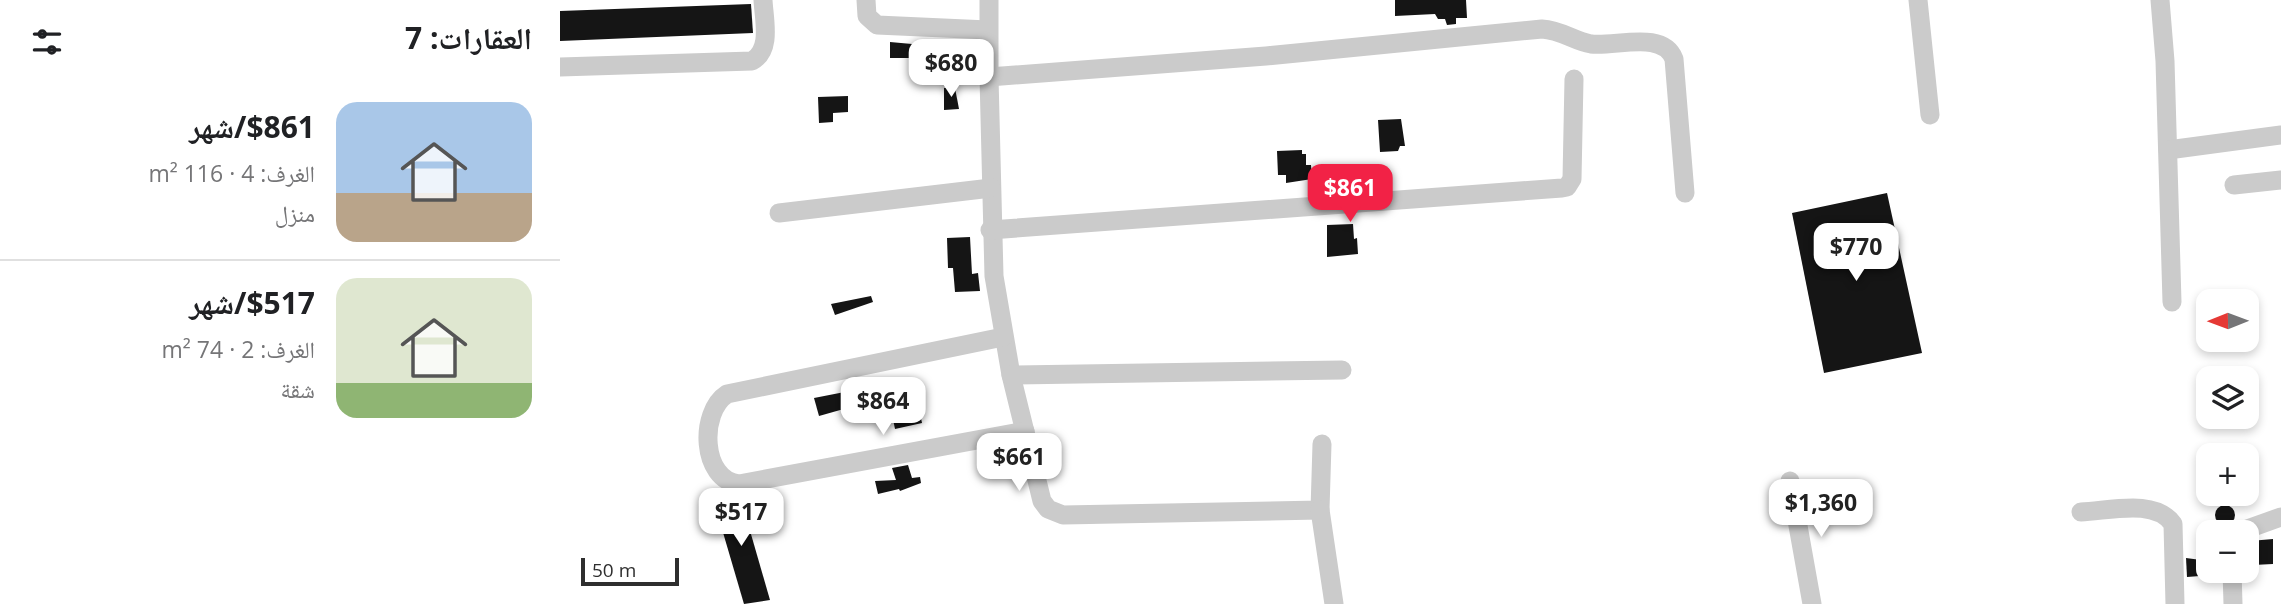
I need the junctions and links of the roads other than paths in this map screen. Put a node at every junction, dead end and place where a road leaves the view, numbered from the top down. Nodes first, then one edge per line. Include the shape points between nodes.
1 (763, 0) edge
2 (866, 0) edge
3 (989, 0) edge
4 (1917, 0) edge
5 (2160, 0) edge
6 (988, 30) junction
7 (560, 67) edge
8 (989, 76) junction
9 (1574, 79) dead end
10 (1930, 115) dead end
11 (2281, 135) edge
12 (2168, 150) junction
13 (2281, 180) edge
14 (2234, 185) dead end
15 (991, 188) junction
16 (1685, 193) dead end
17 (779, 212) dead end
18 (990, 230) junction
19 (2172, 302) dead end
20 (1003, 337) junction
21 (1342, 370) dead end
22 (1011, 375) junction
23 (1025, 431) junction
24 (1322, 444) dead end
25 (1790, 481) dead end
26 (1320, 510) junction
27 (2081, 512) dead end
28 (2281, 517) edge
29 (2259, 525) edge
30 (2232, 583) edge
31 (1334, 604) edge
32 (1812, 604) edge
33 (2175, 604) edge
34 (2233, 604) edge

1 - 7 street via 764,48 752,61
2 - 6 street via 867,16 877,26
3 - 6 street
4 - 10 street
5 - 12 street
6 - 8 street
8 - 15 street
8 - 16 street via 1266,56 1542,29 1558,30 1582,43 1655,42 1668,48 1674,59
9 - 18 street via 1572,179 1562,188
11 - 12 street
12 - 19 street
13 - 14 street
15 - 17 street
15 - 18 street
18 - 20 street
20 - 22 street
20 - 23 street via 727,394 710,418 712,462 724,479 739,484
21 - 22 street
22 - 23 street
23 - 26 street via 1042,501 1063,515
24 - 26 street
25 - 32 street
26 - 31 street
27 - 33 street via 2147,509 2166,514 2173,524
28 - 29 street
30 - 34 street

